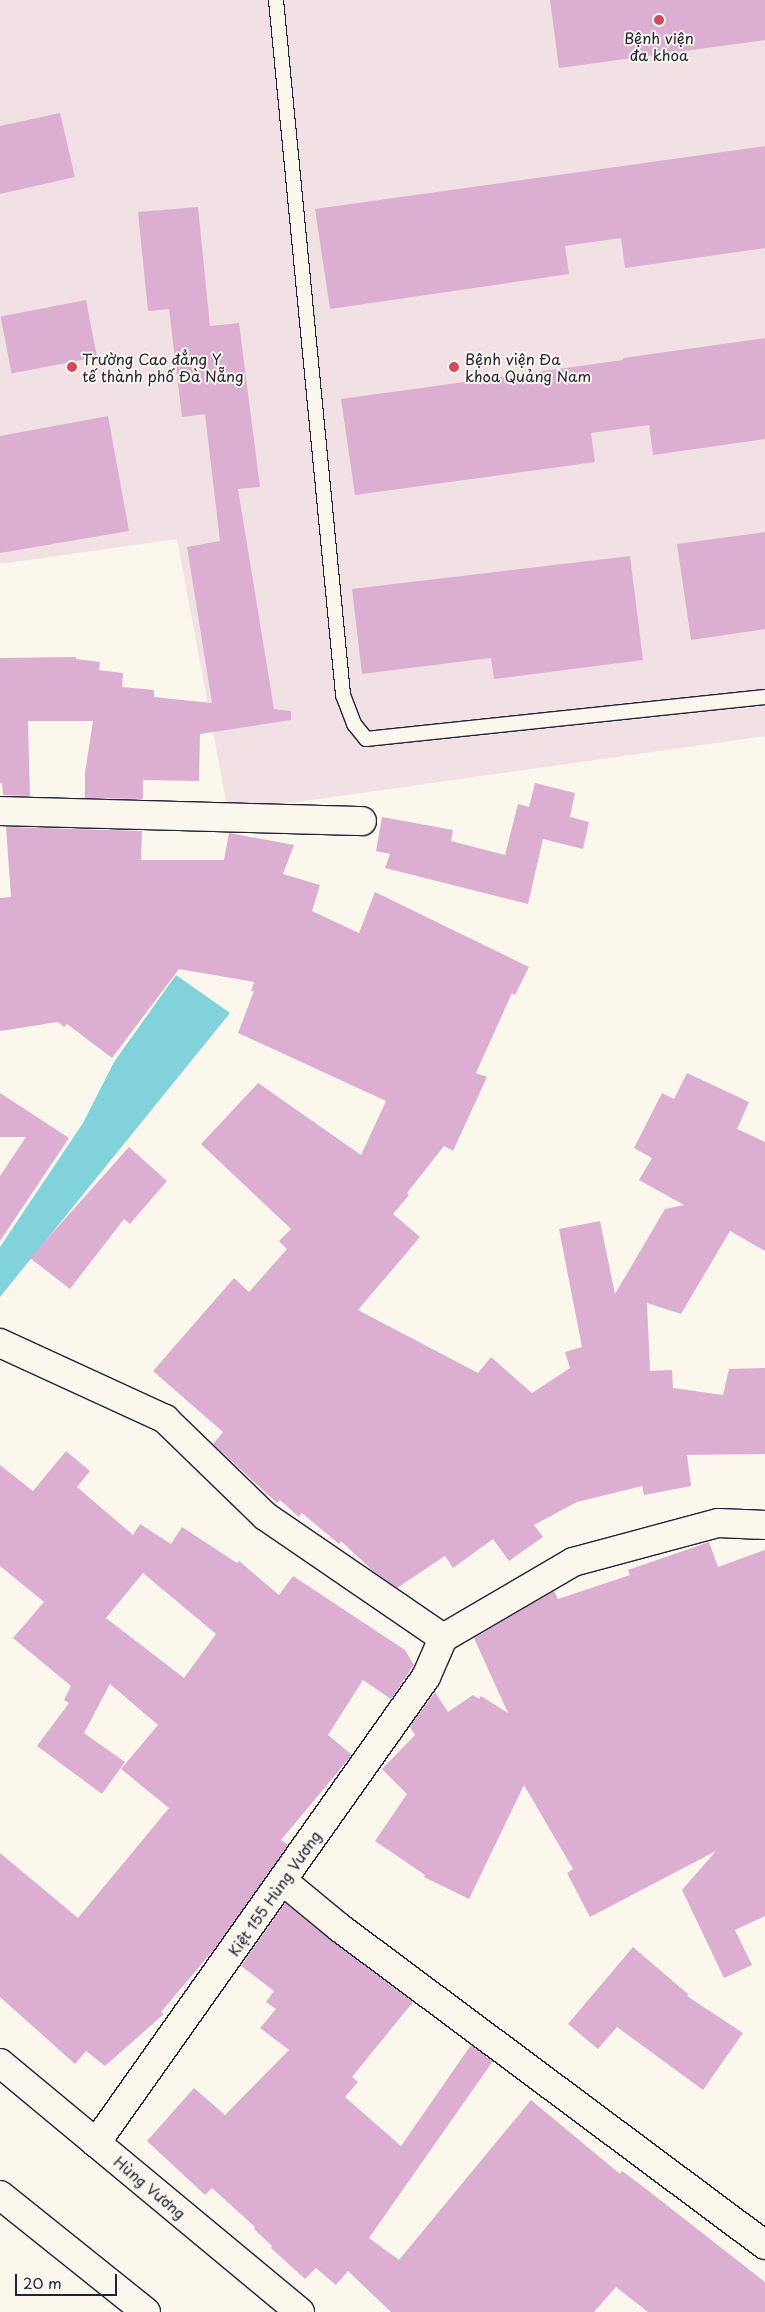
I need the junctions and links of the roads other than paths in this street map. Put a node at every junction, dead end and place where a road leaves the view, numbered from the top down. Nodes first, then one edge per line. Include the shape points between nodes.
1 (276, 0) edge
2 (765, 698) edge
3 (0, 811) edge
4 (362, 821) dead end
5 (0, 1343) edge
6 (765, 1526) edge
7 (444, 1638) junction
8 (283, 1881) junction
9 (0, 2063) edge
10 (96, 2143) junction
11 (0, 2195) edge
12 (765, 2245) edge
13 (146, 2312) edge
14 (300, 2312) edge

1 - 2 lane via 343,695 354,724 366,739
3 - 4 street
5 - 7 street via 165,1419 265,1516
6 - 7 street via 718,1523 573,1562
7 - 8 street, Kiệt 155 Hùng Vương via 426,1677
8 - 10 street, Kiệt 155 Hùng Vương
8 - 12 street via 340,1928
9 - 10 street, Hùng Vương
10 - 14 street, Hùng Vương
11 - 13 street

